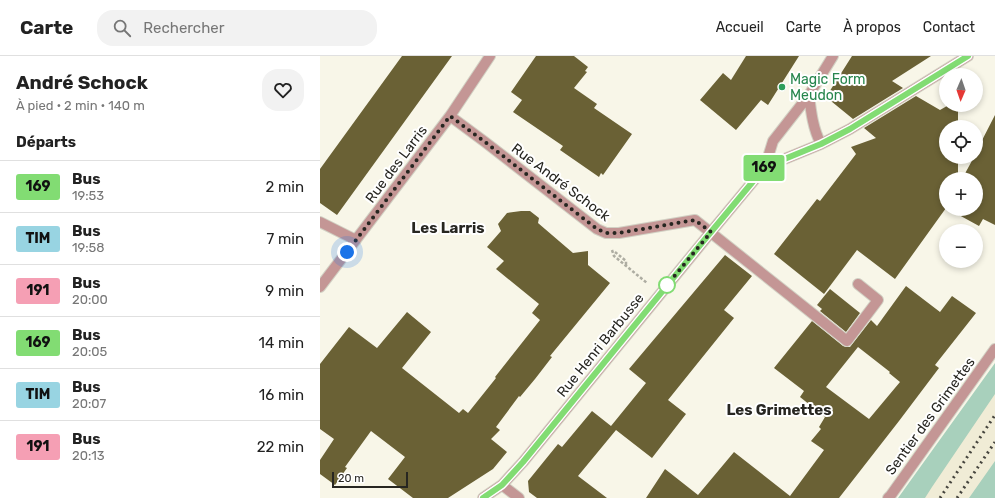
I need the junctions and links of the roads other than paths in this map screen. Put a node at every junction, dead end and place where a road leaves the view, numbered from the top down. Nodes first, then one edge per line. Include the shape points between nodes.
1 (490, 56) edge
2 (833, 56) edge
3 (968, 56) edge
4 (809, 95) junction
5 (450, 116) junction
6 (821, 144) junction
7 (765, 167) junction
8 (320, 222) edge
9 (711, 232) junction
10 (356, 240) junction
11 (858, 284) dead end
12 (320, 287) edge
13 (995, 349) edge
14 (502, 485) junction
15 (483, 498) edge
16 (519, 498) edge
17 (888, 498) edge

1 - 5 street, Rue des Larris
2 - 4 street, Rue Henri Barbusse
3 - 6 street, Rue Henri Barbusse via 850,129
4 - 6 street via 816,136
4 - 7 street, Rue Henri Barbusse via 773,141
5 - 9 street, Rue André Schock via 597,229 606,233 619,233 695,220
5 - 10 street, Rue des Larris
6 - 7 street, Rue Henri Barbusse
7 - 9 street, Rue Henri Barbusse
8 - 10 street
9 - 11 street, Rue André Schock via 847,341 878,300
9 - 14 street, Rue Henri Barbusse
10 - 12 street, Rue des Larris
13 - 17 street, Sentier des Grimettes
14 - 15 street, Rue Henri Barbusse
14 - 16 street

